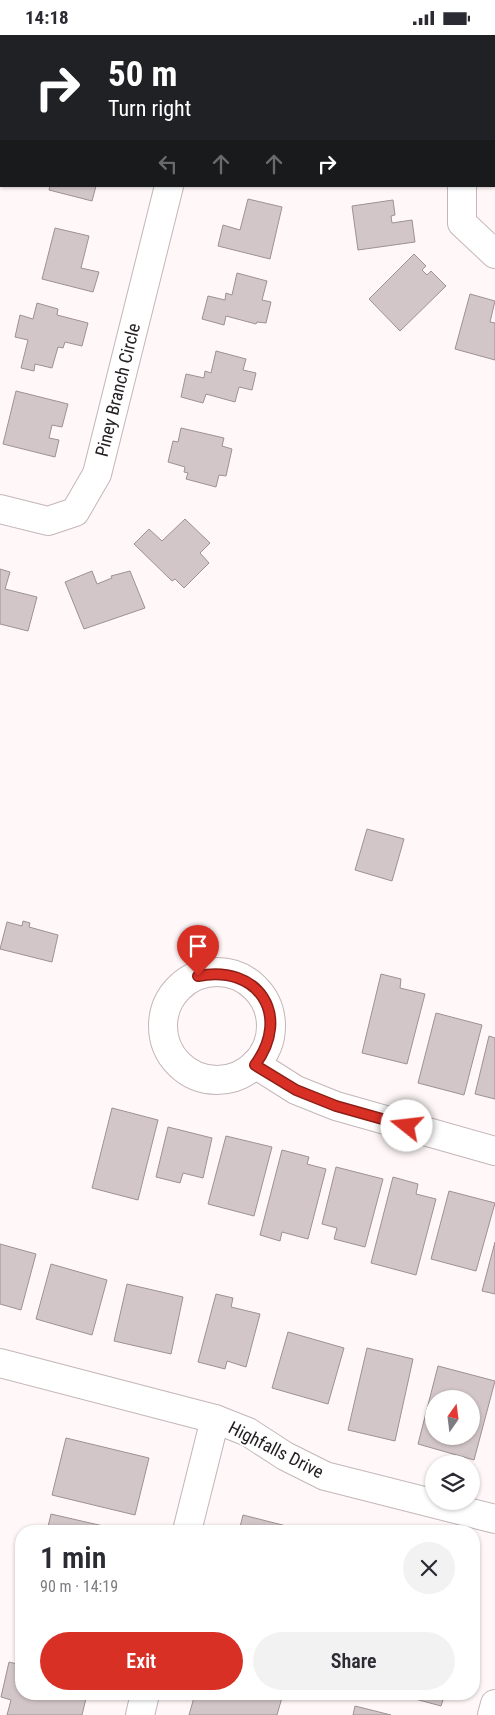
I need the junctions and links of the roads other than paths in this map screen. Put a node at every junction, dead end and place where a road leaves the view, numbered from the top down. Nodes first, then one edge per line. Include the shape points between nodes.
1 (169, 187) edge
2 (462, 187) edge
3 (495, 254) edge
4 (0, 509) edge
5 (255, 1065) dead end
6 (495, 1151) edge
7 (0, 1363) edge
8 (215, 1419) junction
9 (495, 1519) edge
10 (188, 1525) edge
11 (144, 1700) edge
12 (495, 1704) edge
13 (140, 1715) edge
14 (492, 1715) edge

1 - 4 street, Piney Branch Circle via 97,474 75,513 48,521
2 - 3 street via 462,223
5 - 6 street via 296,1090 336,1106
7 - 8 street, Highfalls Drive
8 - 9 street, Highfalls Drive via 248,1432 325,1476
8 - 10 street
11 - 13 street
12 - 14 street

